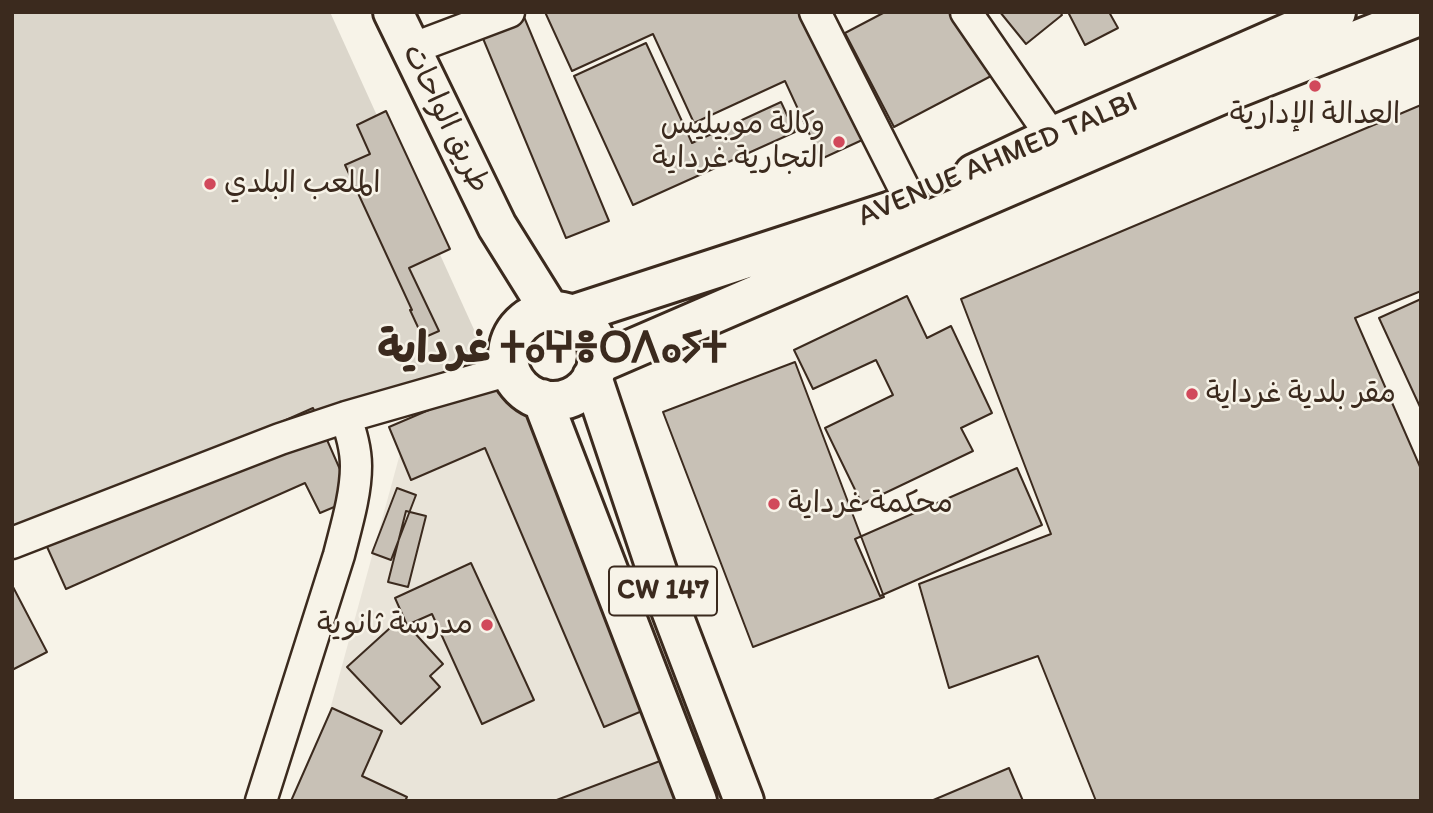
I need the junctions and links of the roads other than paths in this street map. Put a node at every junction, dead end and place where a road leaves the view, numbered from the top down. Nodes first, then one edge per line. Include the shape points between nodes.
1 (393, 12) edge
2 (509, 12) edge
3 (815, 12) edge
4 (966, 12) edge
5 (1336, 12) edge
6 (1421, 15) edge
7 (411, 50) junction
8 (1052, 137) junction
9 (912, 204) junction
10 (547, 318) junction
11 (510, 370) junction
12 (595, 371) junction
13 (542, 399) junction
14 (346, 417) junction
15 (12, 543) edge
16 (261, 801) edge
17 (697, 801) edge
18 (744, 801) edge

1 - 7 main road, طريق الواحات
2 - 7 street
3 - 9 street
4 - 8 street
5 - 8 main road, AVENUE AHMED TALBI
6 - 12 main road via 1229,91
7 - 10 main road, طريق الواحات
8 - 9 main road, AVENUE AHMED TALBI
9 - 10 main road, AVENUE AHMED TALBI
10 - 11 main road via 510,340
10 - 12 main road via 584,323 598,349
11 - 13 main road via 528,393
11 - 14 street
12 - 13 main road via 571,397
12 - 18 main road, CW 147 via 663,589
13 - 17 main road, CW 147
14 - 15 street
14 - 16 street via 356,468 348,517

